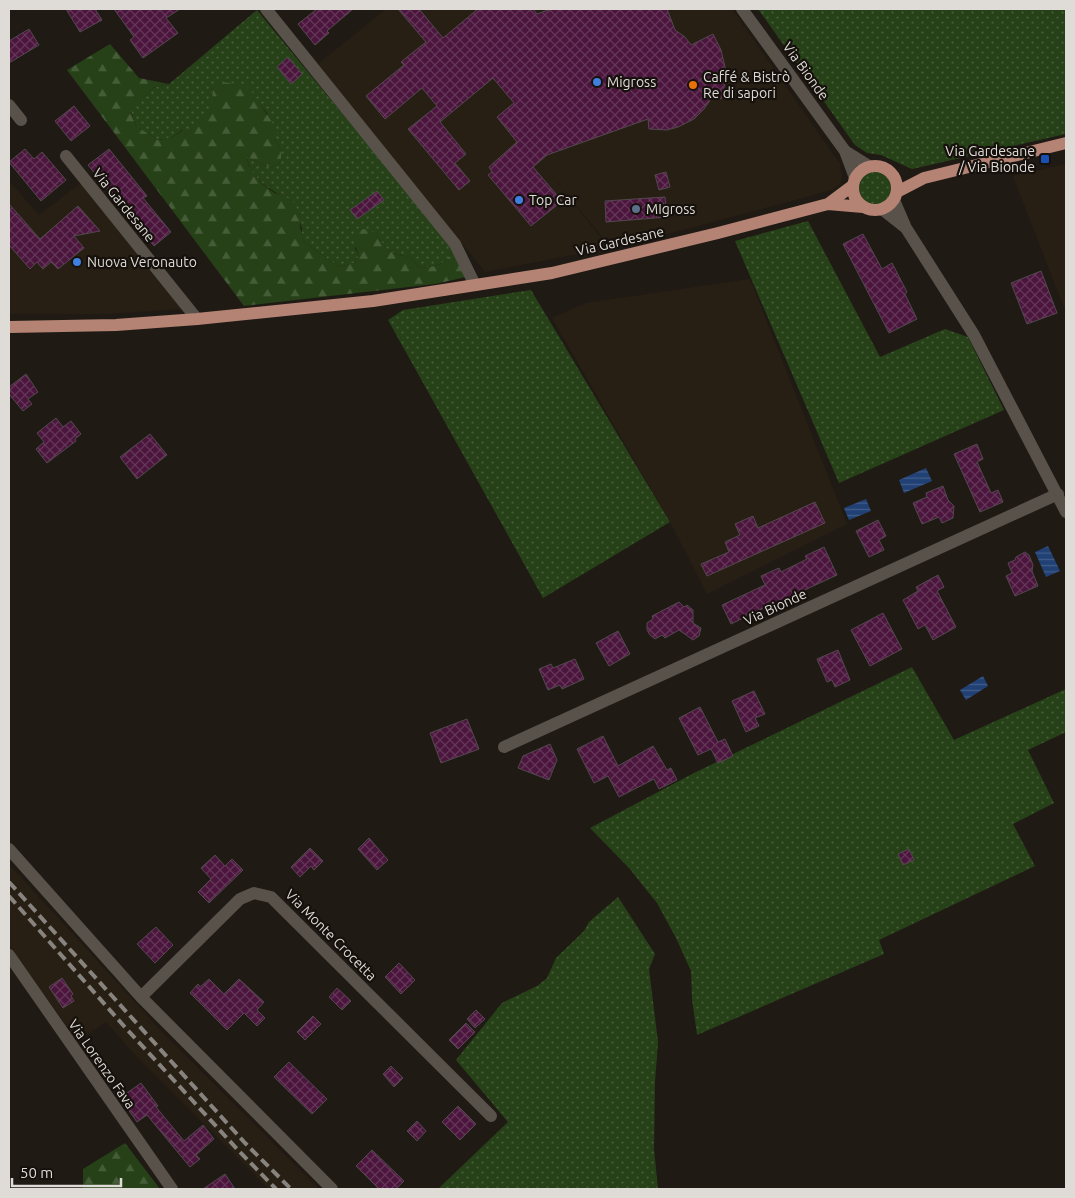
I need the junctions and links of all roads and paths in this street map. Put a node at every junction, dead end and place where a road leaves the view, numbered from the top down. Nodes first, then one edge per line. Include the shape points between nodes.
1 (266, 9) edge
2 (742, 9) edge
3 (9, 105) edge
4 (20, 120) dead end
5 (1066, 144) edge
6 (846, 151) junction
7 (66, 156) dead end
8 (869, 166) junction
9 (894, 176) junction
10 (924, 178) junction
11 (854, 182) junction
12 (896, 196) junction
13 (828, 204) junction
14 (863, 207) junction
15 (882, 209) junction
16 (906, 228) junction
17 (475, 285) junction
18 (197, 319) junction
19 (9, 327) edge
20 (1058, 494) junction
21 (1066, 512) edge
22 (504, 747) dead end
23 (9, 849) edge
24 (9, 955) edge
25 (141, 997) junction
26 (491, 1116) dead end
27 (172, 1189) edge
28 (332, 1189) edge

1 - 17 street via 456,244
2 - 6 street, Via Bionde
3 - 4 street
5 - 10 main road
6 - 8 street, Via Bionde
6 - 11 street, Via Bionde
7 - 18 street, Via Gardesane
8 - 9 main road via 887,169
8 - 11 main road via 861,170
9 - 10 main road
9 - 12 main road
10 - 12 main road
11 - 13 main road, Via Gardesane
11 - 14 main road via 854,196
12 - 15 main road via 889,206
12 - 16 street
13 - 14 main road, Via Gardesane
13 - 17 main road, Via Gardesane via 561,271
14 - 15 main road
15 - 16 street
16 - 20 street via 974,336
17 - 18 main road, Via Gardesane via 373,301
18 - 19 main road, Via Gardesane
20 - 21 street
20 - 22 street, Via Bionde
23 - 25 street
24 - 27 street, Via Lorenzo Fava
25 - 26 street, Via Monte Crocetta via 240,899 254,893 271,897
25 - 28 street

